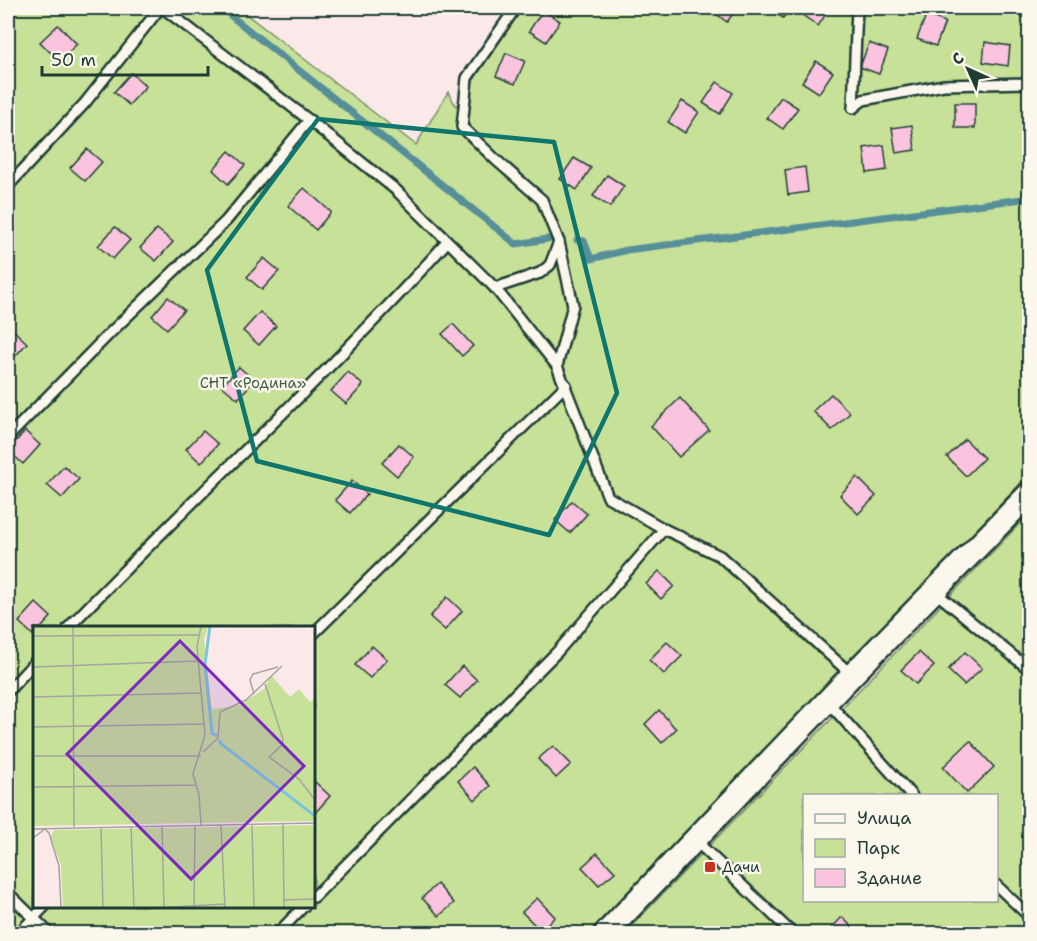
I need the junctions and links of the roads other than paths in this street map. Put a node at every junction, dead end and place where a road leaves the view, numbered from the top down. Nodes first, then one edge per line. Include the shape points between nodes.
1 (162, 8) edge
2 (513, 8) edge
3 (857, 8) edge
4 (1029, 83) edge
5 (309, 120) junction
6 (8, 186) edge
7 (447, 242) junction
8 (559, 242) junction
9 (495, 288) junction
10 (557, 366) junction
11 (566, 386) junction
12 (8, 438) edge
13 (1029, 493) edge
14 (664, 529) junction
15 (935, 592) junction
16 (69, 626) edge
17 (315, 632) edge
18 (33, 664) edge
19 (1029, 670) edge
20 (852, 675) junction
21 (8, 691) edge
22 (828, 702) junction
23 (911, 794) edge
24 (695, 840) junction
25 (998, 887) edge
26 (8, 893) edge
27 (315, 896) edge
28 (43, 908) edge
29 (302, 908) edge
30 (1029, 917) edge
31 (34, 918) junction
32 (18, 933) edge
33 (50, 933) edge
34 (277, 933) edge
35 (605, 933) edge
36 (793, 933) edge

1 - 5 lane
1 - 6 lane via 85,103
2 - 8 lane via 467,78 462,127 542,200
3 - 4 lane via 853,108 863,100 944,85
5 - 7 lane via 396,190
5 - 12 lane via 226,221
7 - 9 lane
7 - 16 lane via 395,300
8 - 9 lane via 550,265 540,273
8 - 10 lane via 573,304
9 - 10 lane
10 - 11 lane
11 - 14 lane via 608,497
11 - 17 lane
13 - 15 street
14 - 20 lane via 720,556
14 - 27 lane via 558,651
15 - 19 lane
15 - 20 street
18 - 21 lane
20 - 22 street
22 - 23 lane
22 - 24 street
24 - 35 street
24 - 36 lane
25 - 30 lane
26 - 31 lane
28 - 31 lane
29 - 34 lane
31 - 32 lane
31 - 33 lane

